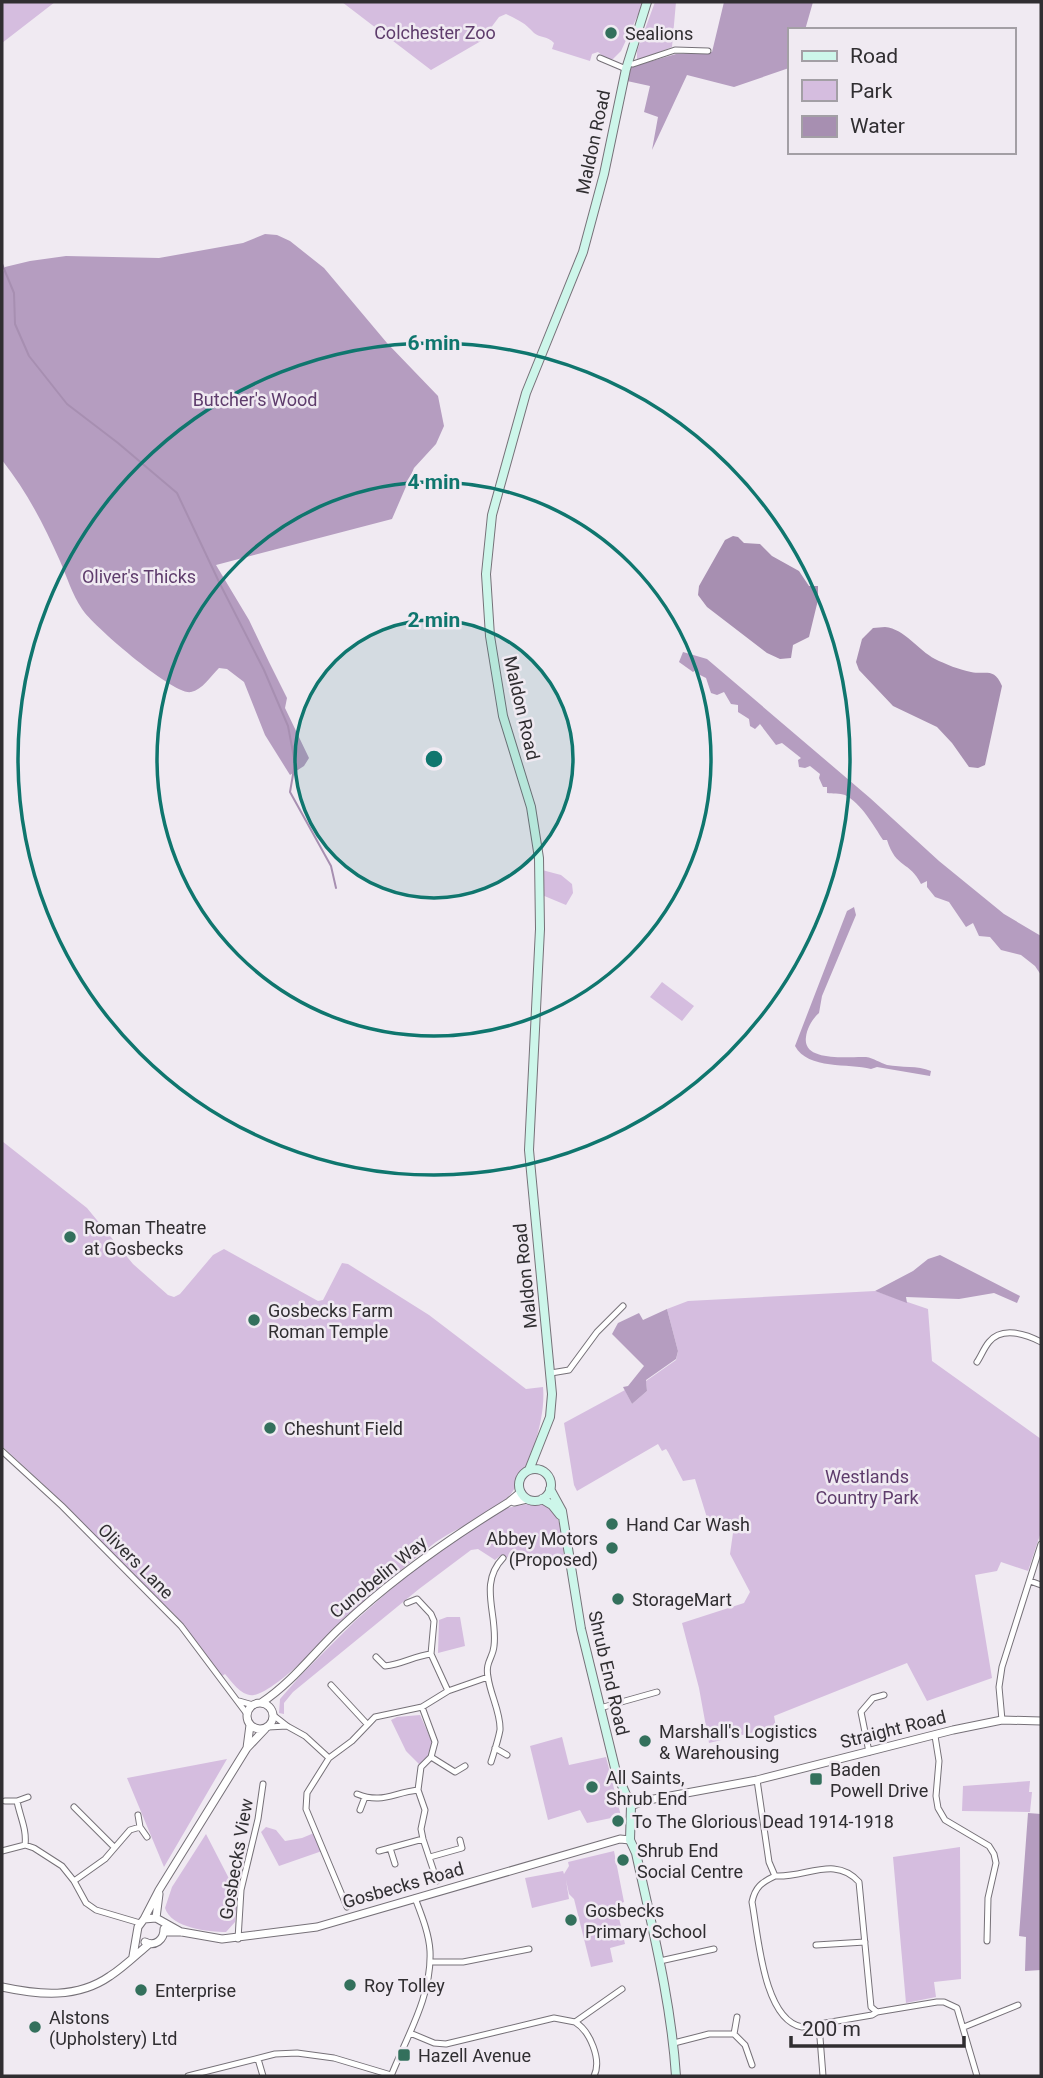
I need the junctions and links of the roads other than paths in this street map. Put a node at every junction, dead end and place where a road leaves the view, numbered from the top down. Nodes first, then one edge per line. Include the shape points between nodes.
1 (647, 2) edge
2 (708, 51) dead end
3 (600, 58) dead end
4 (626, 66) junction
5 (623, 1306) dead end
6 (1041, 1340) edge
7 (977, 1362) dead end
8 (551, 1373) junction
9 (541, 1442) junction
10 (2, 1451) edge
11 (530, 1470) junction
12 (541, 1470) junction
13 (550, 1489) junction
14 (524, 1496) junction
15 (542, 1499) junction
16 (564, 1520) junction
17 (1041, 1544) edge
18 (503, 1558) dead end
19 (488, 1560) dead end
20 (496, 1565) junction
21 (1030, 1581) junction
22 (1041, 1585) edge
23 (422, 1592) dead end
24 (417, 1600) junction
25 (407, 1603) dead end
26 (431, 1654) junction
27 (376, 1657) dead end
28 (385, 1666) junction
29 (387, 1675) dead end
30 (488, 1677) junction
31 (447, 1690) junction
32 (279, 1691) junction
33 (657, 1692) dead end
34 (884, 1695) dead end
35 (329, 1697) dead end
36 (239, 1701) junction
37 (257, 1704) junction
38 (422, 1707) junction
39 (599, 1708) junction
40 (273, 1712) junction
41 (247, 1714) junction
42 (1002, 1720) junction
43 (1041, 1721) edge
44 (367, 1724) junction
45 (250, 1725) junction
46 (287, 1726) junction
47 (267, 1728) junction
48 (934, 1735) junction
49 (247, 1748) junction
50 (495, 1748) junction
51 (869, 1752) junction
52 (507, 1755) dead end
53 (431, 1757) junction
54 (329, 1758) junction
55 (491, 1762) dead end
56 (465, 1766) dead end
57 (757, 1780) junction
58 (263, 1784) dead end
59 (418, 1790) junction
60 (357, 1794) dead end
61 (28, 1797) dead end
62 (365, 1797) junction
63 (5, 1801) dead end
64 (17, 1801) junction
65 (631, 1806) junction
66 (74, 1807) dead end
67 (360, 1810) dead end
68 (138, 1815) dead end
69 (140, 1827) junction
70 (147, 1838) dead end
71 (423, 1839) junction
72 (460, 1840) dead end
73 (630, 1840) junction
74 (25, 1845) junction
75 (114, 1847) junction
76 (462, 1847) junction
77 (390, 1848) junction
78 (2, 1851) edge
79 (379, 1851) dead end
80 (464, 1854) dead end
81 (430, 1857) junction
82 (395, 1864) dead end
83 (775, 1876) junction
84 (74, 1881) junction
85 (437, 1881) dead end
86 (159, 1890) junction
87 (352, 1893) dead end
88 (342, 1897) junction
89 (415, 1898) junction
90 (347, 1907) dead end
91 (159, 1920) junction
92 (140, 1927) junction
93 (165, 1932) junction
94 (182, 1932) junction
95 (238, 1939) junction
96 (987, 1941) dead end
97 (865, 1942) junction
98 (149, 1944) junction
99 (816, 1945) dead end
100 (529, 1949) dead end
101 (714, 1949) dead end
102 (133, 1956) junction
103 (660, 1961) junction
104 (430, 1962) junction
105 (2, 1987) edge
106 (622, 1989) dead end
107 (1018, 2005) dead end
108 (877, 2012) junction
109 (737, 2018) dead end
110 (575, 2022) junction
111 (819, 2025) junction
112 (964, 2027) junction
113 (410, 2033) junction
114 (734, 2034) junction
115 (674, 2043) junction
116 (258, 2059) junction
117 (752, 2065) dead end
118 (188, 2076) edge
119 (263, 2076) edge
120 (391, 2076) edge
121 (594, 2076) edge
122 (676, 2076) edge
123 (823, 2076) edge
124 (977, 2076) edge

1 - 4 main road, Maldon Road
2 - 4 street via 676,50
3 - 4 street
4 - 8 main road, Maldon Road via 583,252 526,393 492,515 486,575 503,716 531,807 539,858 529,1150
5 - 8 street via 569,1370
6 - 7 street via 1014,1332 1003,1334 990,1340
8 - 9 main road, Maldon Road via 550,1417
9 - 11 main road, Maldon Road
9 - 12 main road, Maldon Road
10 - 36 street, Olivers Lane via 181,1626
11 - 12 main road
11 - 14 main road via 520,1481
12 - 13 main road via 550,1480
13 - 15 main road
13 - 16 main road, Shrub End Road
14 - 15 main road
14 - 32 street, Cunobelin Way via 425,1557 361,1609
15 - 16 main road
16 - 39 main road, Shrub End Road
17 - 21 street
18 - 20 street
19 - 20 street
20 - 30 street via 489,1588 495,1648 487,1663
21 - 22 street
21 - 42 street via 1002,1667
23 - 24 street
24 - 25 street
24 - 26 street via 434,1621
26 - 28 street
26 - 31 street
27 - 28 street
28 - 29 street
30 - 31 street
30 - 50 street via 500,1728
31 - 38 street
32 - 37 street, Cunobelin Way
32 - 40 street, Cunobelin Way
33 - 39 street
34 - 51 street via 873,1698 861,1712
35 - 44 street via 333,1687
36 - 37 street
36 - 41 street, Olivers Lane
37 - 40 street
37 - 41 street
38 - 44 street via 375,1717
38 - 53 street via 436,1742
39 - 65 main road, Shrub End Road
40 - 46 street
40 - 47 street
41 - 45 street
42 - 43 street, Straight Road
42 - 48 street, Straight Road
44 - 54 street
45 - 47 street
45 - 49 street
46 - 47 street
46 - 54 street
47 - 49 street
48 - 51 street, Straight Road
48 - 96 street via 939,1761 938,1808 945,1820 989,1846 994,1854
49 - 86 street
50 - 52 street
50 - 55 street
51 - 57 street, Straight Road
53 - 56 street via 454,1776
53 - 59 street via 421,1767
54 - 88 street via 307,1793 306,1809
57 - 65 street, Straight Road
57 - 83 street
58 - 95 street, Gosbecks View via 241,1890
59 - 62 street via 380,1799
59 - 71 street via 424,1804
60 - 62 street
61 - 64 street
62 - 67 street
63 - 64 street
64 - 74 street via 26,1826
65 - 73 main road, Shrub End Road
66 - 75 street
68 - 69 street
69 - 70 street
69 - 75 street via 130,1830
71 - 77 street
71 - 81 street
72 - 76 street
73 - 89 street, Gosbecks Road via 620,1839
73 - 103 main road, Shrub End Road
74 - 78 street
74 - 84 street via 62,1866
75 - 84 street
76 - 80 street
76 - 81 street
77 - 79 street
77 - 82 street
81 - 85 street
83 - 97 street via 836,1867 850,1871 859,1882
83 - 111 street via 754,1891 752,1902 768,1988 783,2016 794,2025
84 - 92 street via 86,1903 96,1910
86 - 91 street
86 - 92 street
87 - 88 street
88 - 90 street
89 - 95 street, Gosbecks Road via 317,1927
89 - 104 street via 428,1938
91 - 92 street
91 - 93 street
91 - 94 street, Gosbecks Road
92 - 98 street via 142,1941
92 - 102 street
93 - 94 street, Gosbecks Road
93 - 98 street via 159,1942
94 - 95 street, Gosbecks Road
97 - 99 street
97 - 108 street via 871,2007
98 - 102 street
100 - 104 street via 463,1962
101 - 103 street
102 - 105 street via 108,1978 72,1992 45,1994
103 - 115 main road, Shrub End Road
104 - 113 street via 427,1986
106 - 110 street
107 - 112 street
108 - 111 street
108 - 112 street via 944,2002 957,2008
109 - 114 street
110 - 113 street via 554,2018 446,2044
110 - 121 street via 591,2041 597,2067
111 - 123 street
112 - 124 street
113 - 120 street
114 - 115 street via 709,2034
114 - 117 street via 745,2045
115 - 122 main road, Shrub End Road
116 - 118 street
116 - 119 street
116 - 120 street via 297,2053 334,2057

